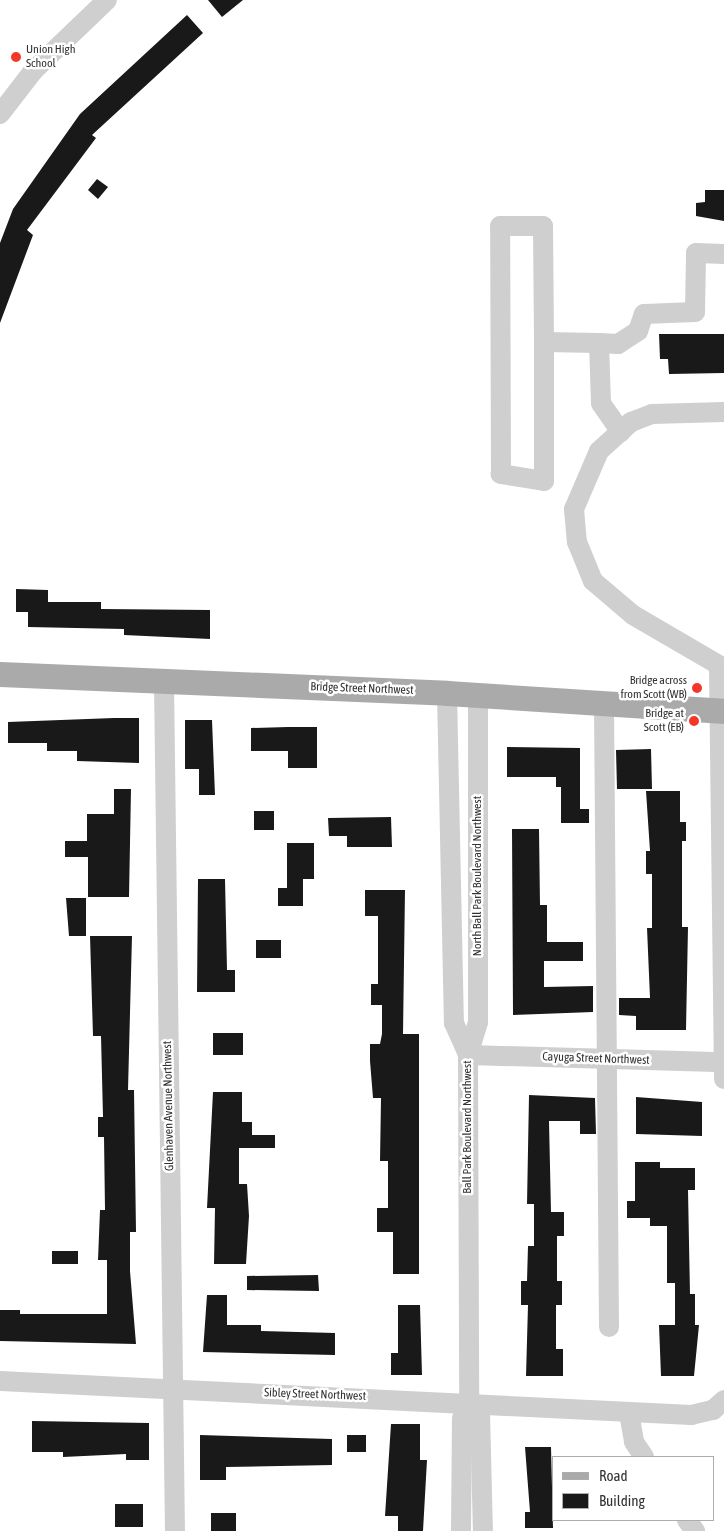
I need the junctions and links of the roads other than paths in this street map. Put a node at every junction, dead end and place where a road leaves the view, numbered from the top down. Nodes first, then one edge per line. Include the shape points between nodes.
1 (107, 0) edge
2 (0, 114) edge
3 (724, 254) edge
4 (544, 342) junction
5 (599, 344) junction
6 (724, 412) edge
7 (621, 432) junction
8 (721, 668) edge
9 (0, 674) edge
10 (164, 682) junction
11 (447, 693) junction
12 (478, 695) junction
13 (604, 704) junction
14 (721, 711) edge
15 (723, 915) edge
16 (468, 1055) junction
17 (604, 1059) junction
18 (724, 1062) edge
19 (724, 1079) edge
20 (609, 1327) dead end
21 (0, 1381) edge
22 (175, 1390) junction
23 (469, 1401) junction
24 (718, 1405) edge
25 (629, 1413) junction
26 (643, 1456) edge
27 (175, 1531) edge
28 (461, 1531) edge
29 (483, 1531) edge

1 - 2 street via 34,70
3 - 5 street via 696,253 695,312 644,314 638,331 618,344
4 - 4 street via 543,226 500,226 501,474 544,481
4 - 5 street
5 - 7 street via 600,402
6 - 7 street via 652,414
7 - 8 street via 599,451 574,509 577,542 593,581 633,615
8 - 14 street
9 - 10 main road, Bridge Street Northwest
10 - 11 main road, Bridge Street Northwest
10 - 22 street, Glenhaven Avenue Northwest
11 - 12 main road, Bridge Street Northwest
11 - 16 street, Ball Park Boulevard Northwest via 454,1023
12 - 13 main road, Bridge Street Northwest
12 - 16 street, North Ball Park Boulevard Northwest via 478,1022
13 - 14 main road, Bridge Street Northwest
13 - 17 street
14 - 15 street
15 - 18 street
16 - 17 street, Cayuga Street Northwest
16 - 23 street, Ball Park Boulevard Northwest
17 - 18 street, Cayuga Street Northwest
17 - 20 street
18 - 19 street
21 - 22 street, Sibley Street Northwest
22 - 23 street, Sibley Street Northwest
22 - 27 street, Glenhaven Avenue Northwest
23 - 25 street, Sibley Street Northwest
23 - 28 street via 462,1419
23 - 29 street, Ball Park Boulevard Northwest via 480,1412
24 - 25 street, Sibley Street Northwest via 691,1415
25 - 26 street via 634,1442

